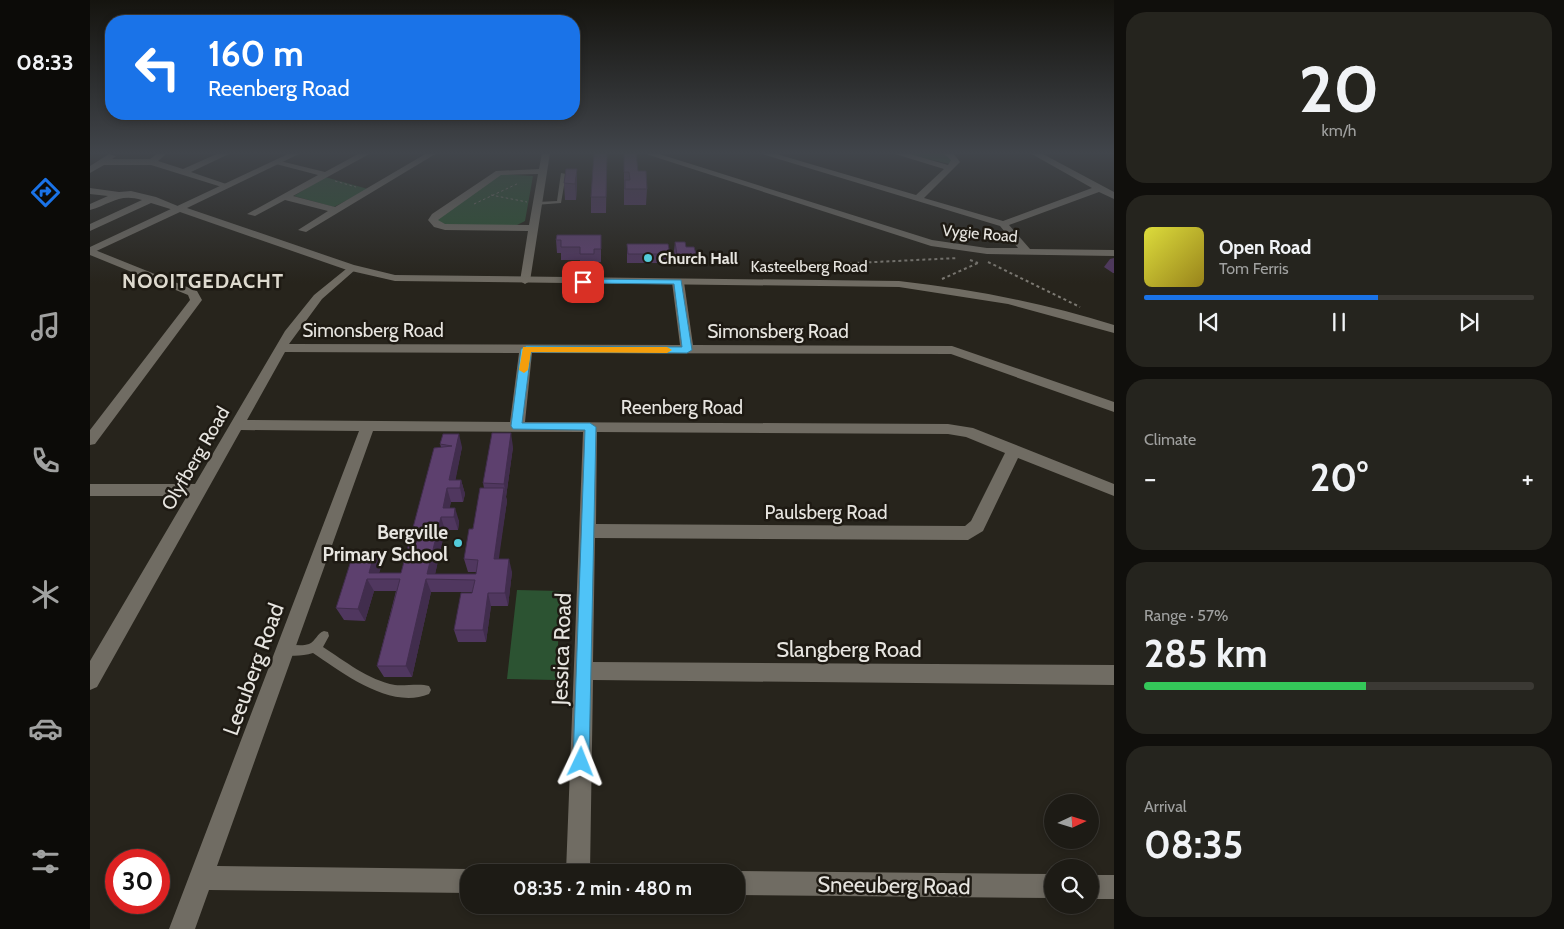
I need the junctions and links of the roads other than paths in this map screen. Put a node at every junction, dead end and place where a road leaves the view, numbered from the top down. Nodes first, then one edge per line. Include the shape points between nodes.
1 (116, 196) edge
2 (141, 196) edge
3 (205, 196) edge
4 (359, 196) edge
5 (464, 196) edge
6 (537, 196) edge
7 (560, 196) edge
8 (782, 196) edge
9 (908, 196) edge
10 (920, 196) edge
11 (1077, 196) edge
12 (285, 197) joint
13 (153, 199) junction
14 (917, 199) junction
15 (537, 204) junction
16 (90, 207) edge
17 (180, 208) junction
18 (336, 210) junction
19 (252, 214) dead end
20 (1003, 224) junction
21 (90, 228) edge
22 (534, 228) junction
23 (303, 230) dead end
24 (90, 251) edge
25 (1027, 252) junction
26 (1114, 253) edge
27 (350, 268) junction
28 (524, 281) junction
29 (678, 282) junction
30 (1114, 329) edge
31 (282, 348) junction
32 (526, 349) junction
33 (687, 350) junction
34 (1114, 407) edge
35 (237, 425) junction
36 (368, 426) junction
37 (517, 426) junction
38 (590, 427) junction
39 (90, 440) edge
40 (1014, 450) junction
41 (90, 490) edge
42 (199, 490) junction
43 (1114, 490) edge
44 (588, 530) junction
45 (324, 636) dead end
46 (315, 648) junction
47 (286, 650) junction
48 (584, 671) junction
49 (1114, 675) edge
50 (90, 680) edge
51 (425, 690) dead end
52 (578, 864) edge
53 (201, 878) junction
54 (460, 881) edge
55 (745, 883) edge
56 (1044, 886) edge
57 (1099, 887) edge
58 (1114, 887) edge
59 (182, 929) edge

1 - 16 street
2 - 13 street, Kasteelberg Road
3 - 17 street
4 - 18 street
5 - 22 street via 435,216 435,224 445,227
6 - 15 street
7 - 15 lane via 559,202
8 - 25 street, Vygie Road via 907,237 968,249
9 - 14 street
10 - 14 street
11 - 20 street
12 - 18 street
12 - 19 street
13 - 17 street, Kasteelberg Road
13 - 21 street
14 - 20 street
15 - 22 street
17 - 24 street
17 - 27 street, Kasteelberg Road
18 - 23 street
20 - 25 street
22 - 28 street
24 - 39 street via 192,292 196,300
25 - 26 street, Vygie Road
27 - 28 street, Kasteelberg Road via 411,279
27 - 31 street, Olyfberg Road via 318,297
28 - 29 street, Kasteelberg Road
29 - 30 street, Kasteelberg Road via 874,283 936,287 1026,304
29 - 33 street
31 - 32 street, Simonsberg Road
31 - 35 street, Olyfberg Road
32 - 33 street, Simonsberg Road
32 - 37 street
33 - 34 street, Simonsberg Road via 952,350
35 - 36 street, Reenberg Road
35 - 42 street, Olyfberg Road
36 - 37 street, Reenberg Road
36 - 47 street, Leeuberg Road
37 - 38 street, Reenberg Road
38 - 40 street, Reenberg Road via 948,429 968,432
38 - 44 street, Jessica Road
40 - 43 street, Reenberg Road
40 - 44 street, Paulsberg Road via 978,526 968,532
41 - 42 street
42 - 50 street, Olyfberg Road
44 - 48 street, Jessica Road
45 - 46 lane
46 - 47 lane
46 - 51 lane via 387,690 409,693
47 - 53 street, Leeuberg Road
48 - 49 street, Slangberg Road
48 - 52 street, Jessica Road
53 - 54 street
53 - 59 street, Leeuberg Road
55 - 56 street, Sneeuberg Road
57 - 58 street

